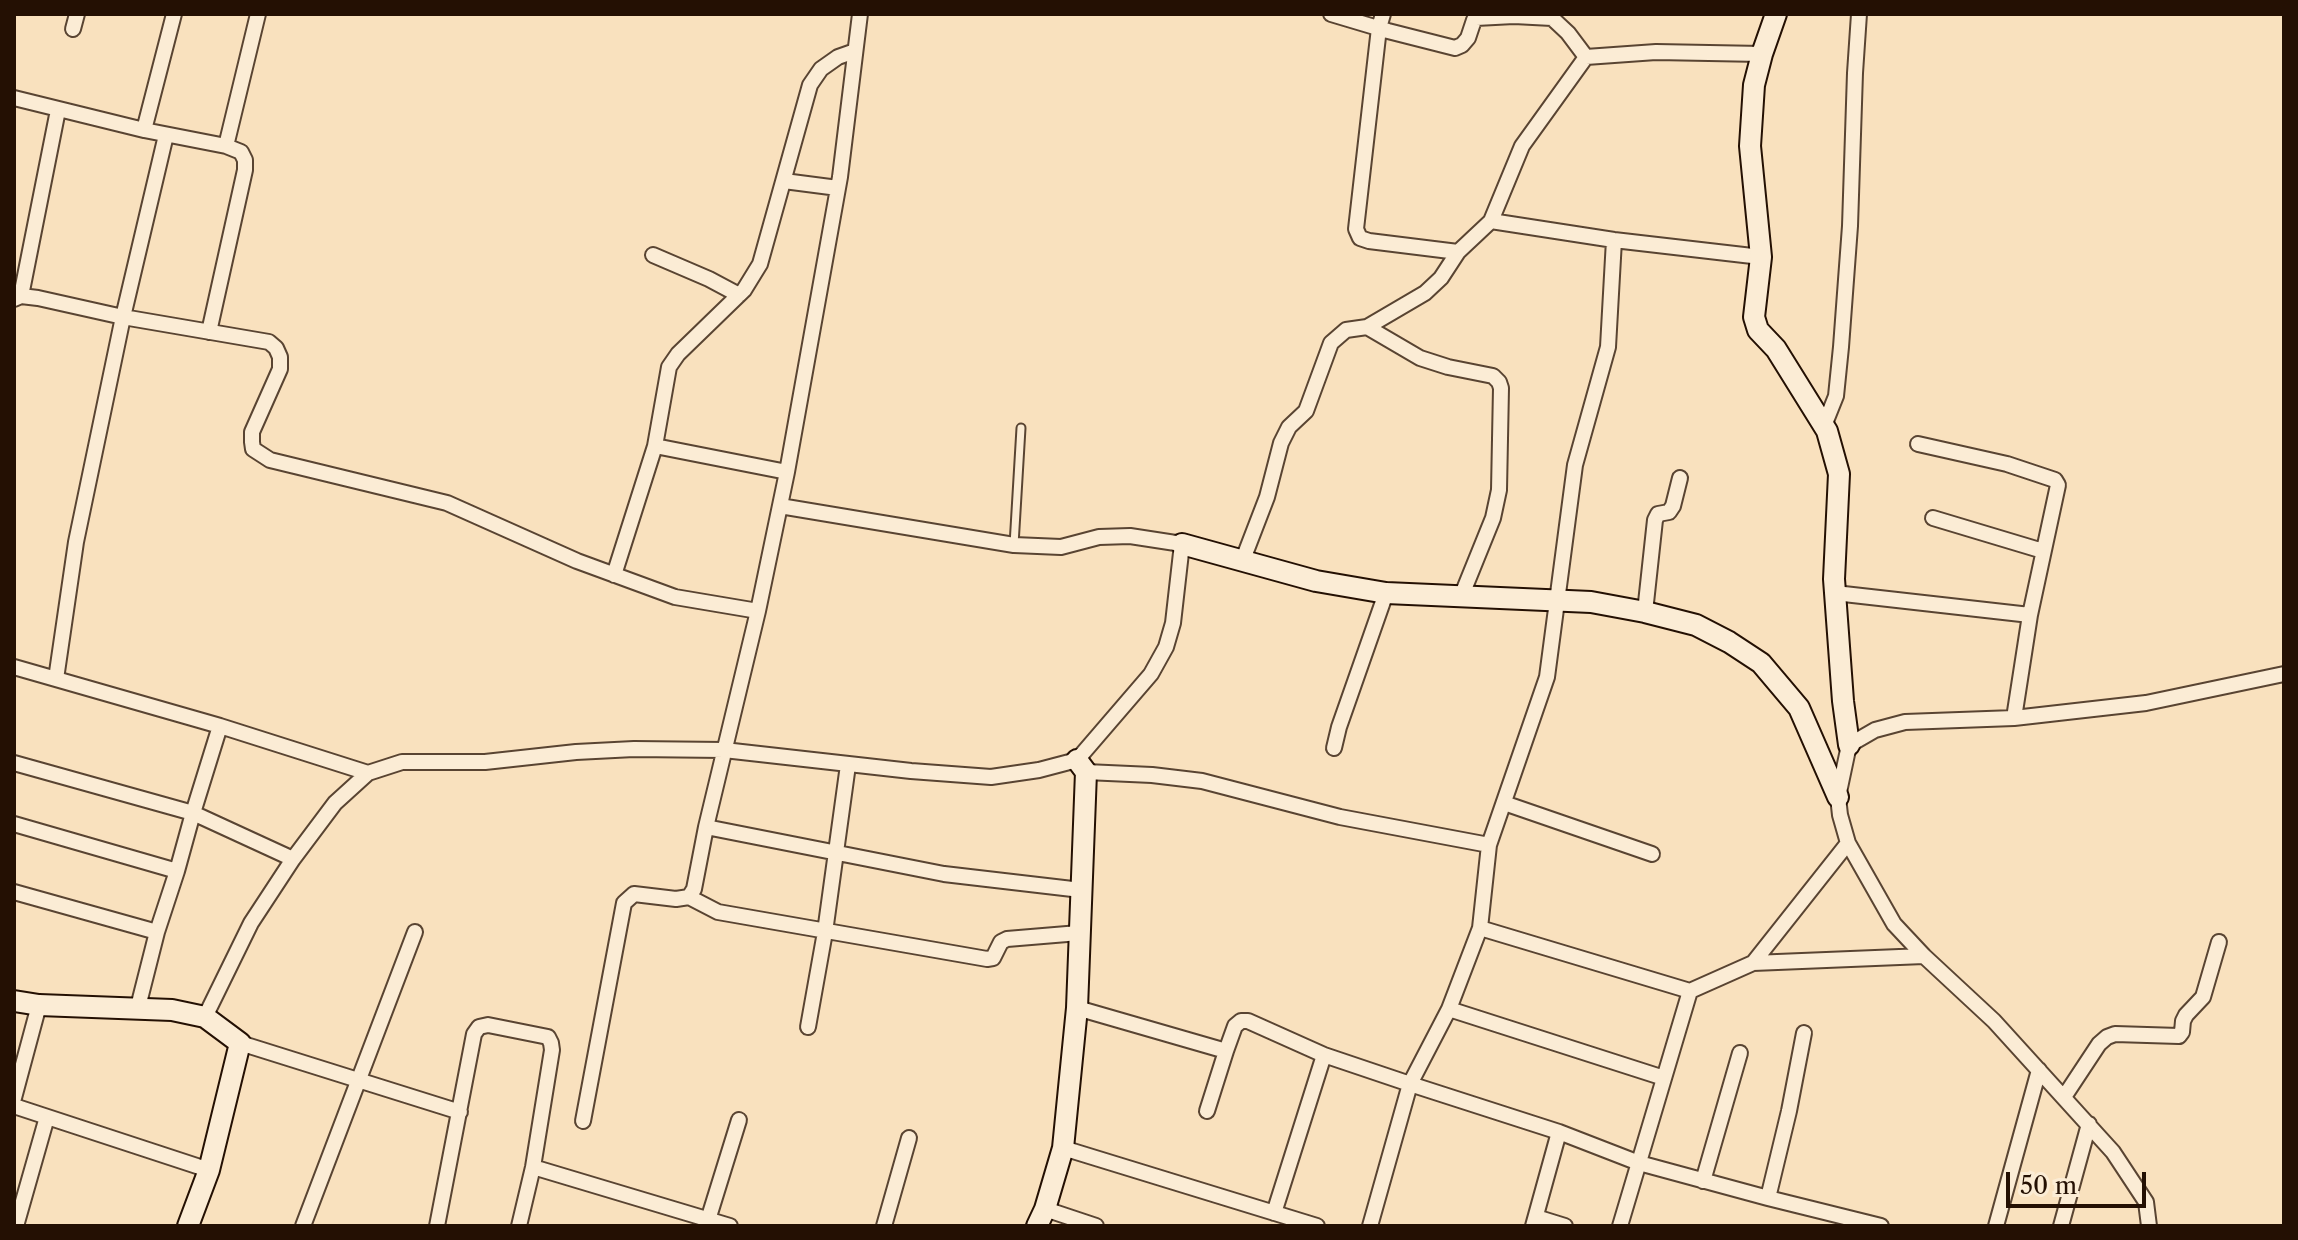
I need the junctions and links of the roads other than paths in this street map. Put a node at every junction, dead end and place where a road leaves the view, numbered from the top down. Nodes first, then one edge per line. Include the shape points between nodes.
1 (174, 14) edge
2 (258, 14) edge
3 (860, 14) edge
4 (1331, 14) edge
5 (1776, 14) edge
6 (1859, 14) edge
7 (1514, 15) edge
8 (1552, 16) edge
9 (1381, 21) edge
10 (855, 51) junction
11 (1762, 54) junction
12 (1586, 57) junction
13 (14, 98) edge
14 (58, 110) junction
15 (144, 130) junction
16 (166, 135) junction
17 (226, 146) junction
18 (784, 181) junction
19 (838, 188) junction
20 (1491, 221) junction
21 (1614, 240) junction
22 (1458, 252) junction
23 (653, 255) dead end
24 (1761, 257) junction
25 (739, 295) junction
26 (17, 298) edge
27 (123, 317) junction
28 (1367, 327) junction
29 (209, 332) junction
30 (1824, 426) junction
31 (1021, 428) dead end
32 (1918, 444) dead end
33 (655, 446) junction
34 (787, 472) junction
35 (1680, 478) dead end
36 (780, 506) junction
37 (1933, 518) dead end
38 (1182, 544) junction
39 (1014, 545) junction
40 (2043, 551) junction
41 (1242, 562) junction
42 (614, 575) junction
43 (1386, 593) junction
44 (1835, 593) junction
45 (1461, 597) junction
46 (1558, 602) junction
47 (758, 611) junction
48 (1645, 612) junction
49 (2030, 615) junction
50 (14, 667) edge
51 (2284, 674) edge
52 (56, 679) junction
53 (2014, 718) junction
54 (220, 726) junction
55 (1849, 745) junction
56 (1334, 748) dead end
57 (724, 750) junction
58 (14, 763) edge
59 (848, 765) junction
60 (1082, 766) junction
61 (368, 773) junction
62 (1838, 797) junction
63 (1504, 803) junction
64 (193, 813) junction
65 (14, 824) edge
66 (706, 827) junction
67 (1848, 843) junction
68 (1489, 845) junction
69 (836, 854) junction
70 (1652, 854) dead end
71 (293, 859) junction
72 (177, 871) junction
73 (1081, 890) junction
74 (14, 892) edge
75 (689, 897) junction
76 (1480, 928) junction
77 (157, 932) junction
78 (415, 932) dead end
79 (825, 932) junction
80 (1079, 933) junction
81 (2219, 942) dead end
82 (1924, 956) junction
83 (1753, 963) junction
84 (1690, 991) junction
85 (14, 1001) edge
86 (39, 1005) junction
87 (138, 1007) junction
88 (1077, 1008) junction
89 (1449, 1009) junction
90 (205, 1017) junction
91 (808, 1027) dead end
92 (1804, 1033) dead end
93 (240, 1043) junction
94 (1226, 1051) junction
95 (1740, 1053) dead end
96 (1324, 1055) junction
97 (2039, 1070) junction
98 (1664, 1078) junction
99 (359, 1080) junction
100 (1410, 1084) junction
101 (2064, 1097) junction
102 (14, 1098) edge
103 (14, 1106) edge
104 (1207, 1111) dead end
105 (460, 1112) junction
106 (47, 1117) junction
107 (739, 1120) dead end
108 (583, 1121) dead end
109 (2089, 1124) junction
110 (1559, 1132) junction
111 (909, 1138) dead end
112 (1063, 1148) junction
113 (1639, 1163) junction
114 (533, 1167) junction
115 (209, 1170) junction
116 (1703, 1181) junction
117 (1768, 1198) junction
118 (1274, 1213) junction
119 (1041, 1217) edge
120 (708, 1220) junction
121 (1535, 1221) edge
122 (16, 1226) edge
123 (188, 1226) edge
124 (303, 1226) edge
125 (437, 1226) edge
126 (519, 1226) edge
127 (730, 1226) edge
128 (884, 1226) edge
129 (1096, 1226) edge
130 (1317, 1226) edge
131 (1370, 1226) edge
132 (1565, 1226) edge
133 (1620, 1226) edge
134 (1881, 1226) edge
135 (1996, 1226) edge
136 (2061, 1226) edge
137 (2149, 1226) edge

1 - 15 street
2 - 17 street
3 - 10 street
4 - 9 street
5 - 11 street
6 - 30 street via 1841,347 1836,396
7 - 8 street
7 - 9 street via 1476,18 1468,38 1455,48
8 - 12 street
9 - 22 street via 1356,229 1369,241
10 - 18 street via 821,69 810,85
10 - 19 street
11 - 12 street
11 - 24 street via 1750,146
12 - 20 street via 1522,146
13 - 14 street
14 - 15 street
14 - 26 street
15 - 16 street
16 - 17 street
16 - 27 street
17 - 29 street via 241,152 245,170
18 - 19 street
18 - 25 street via 760,264
19 - 34 street
20 - 21 street
20 - 22 street
21 - 24 street
21 - 46 street via 1608,347 1575,465
22 - 28 street via 1425,293
23 - 25 street
24 - 30 street via 1754,317 1758,330 1776,349
25 - 33 street via 669,367
26 - 27 street
27 - 29 street
27 - 52 street via 76,542
28 - 41 street via 1346,330 1331,343 1306,411 1281,443
28 - 45 street via 1420,358 1499,382 1499,490
29 - 42 street via 269,342 276,348 280,369 252,432 253,449 270,460 447,503
30 - 44 street via 1839,474
31 - 39 lane
32 - 40 street via 2055,480
33 - 34 street
33 - 42 street
34 - 36 street
35 - 48 street via 1673,506 1655,520
36 - 39 street
36 - 47 street
37 - 40 street
38 - 39 street via 1130,536 1061,547
38 - 41 street
38 - 60 street via 1166,647
40 - 49 street
41 - 43 street
42 - 47 street via 675,597
43 - 45 street
43 - 56 street
44 - 49 street
44 - 55 street
45 - 46 street
46 - 48 street
46 - 63 street via 1547,677
47 - 57 street
48 - 62 street via 1696,625 1761,663 1799,708
49 - 53 street
50 - 52 street
51 - 53 street via 2146,703
52 - 54 street
53 - 55 street via 1905,722
54 - 61 street
54 - 64 street
55 - 62 street
57 - 59 street
57 - 61 street via 634,749 485,762 402,762
57 - 66 street
58 - 64 street
59 - 60 street via 991,777
59 - 69 street
60 - 68 street via 1202,781 1340,817
60 - 73 street
61 - 71 street via 335,803
62 - 67 street
63 - 68 street
63 - 70 street
64 - 71 street
64 - 72 street
65 - 72 street
66 - 69 street
66 - 75 street
67 - 82 street via 1894,924
67 - 83 street
68 - 76 street
69 - 73 street via 944,874
69 - 79 street
71 - 90 street via 251,923
72 - 77 street
73 - 80 street
74 - 77 street
75 - 79 street via 718,912
75 - 108 street via 634,894 624,903
76 - 84 street
76 - 89 street
77 - 87 street
78 - 99 street
79 - 80 street via 987,959 1007,939
79 - 91 street
80 - 88 street
81 - 101 street via 2203,997 2186,1015 2179,1036 2107,1037
82 - 83 street
82 - 97 street
83 - 84 street
84 - 98 street
85 - 86 street
86 - 87 street
86 - 102 street
87 - 90 street
88 - 94 street
88 - 112 street
89 - 98 street
89 - 100 street
90 - 93 street
92 - 117 street
93 - 99 street
93 - 115 street
94 - 96 street via 1235,1026 1248,1021
94 - 104 street
95 - 116 street
96 - 100 street
96 - 118 street
97 - 101 street
97 - 135 street
98 - 113 street
99 - 105 street
99 - 124 street
100 - 110 street
100 - 131 street
101 - 109 street
103 - 106 street
105 - 114 street via 479,1027 548,1037 552,1050
105 - 125 street
106 - 115 street
106 - 122 street
107 - 120 street
109 - 136 street
109 - 137 street via 2146,1202
110 - 113 street
110 - 121 street
111 - 128 street
112 - 118 street
112 - 119 street
113 - 116 street
113 - 133 street
114 - 120 street
114 - 126 street
115 - 123 street
116 - 117 street
117 - 134 street
118 - 130 street
119 - 129 street
120 - 127 street
121 - 132 street

